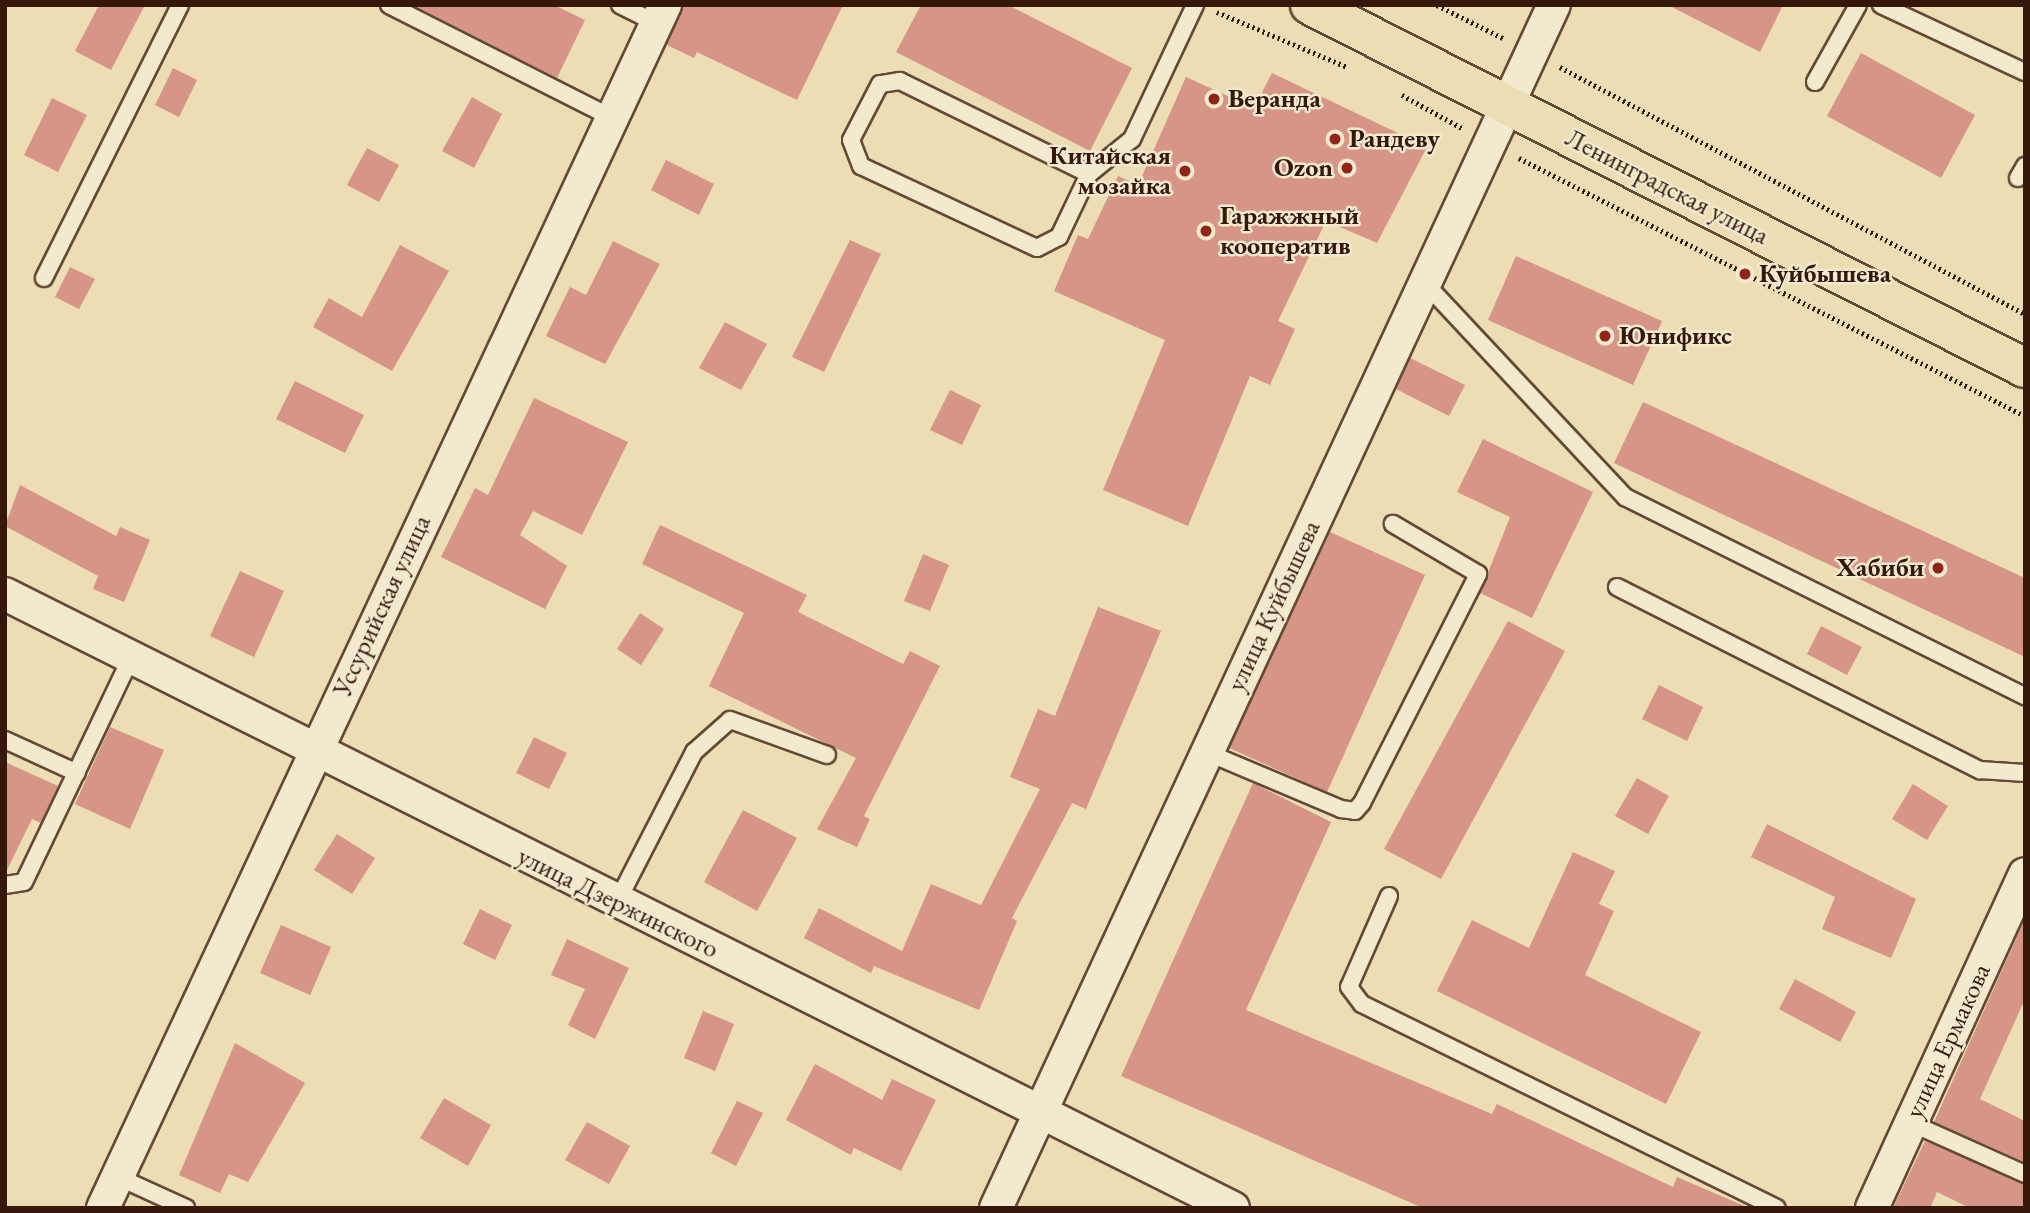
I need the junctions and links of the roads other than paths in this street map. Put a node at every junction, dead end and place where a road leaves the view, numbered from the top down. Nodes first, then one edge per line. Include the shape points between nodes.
1 (180, 5) edge
2 (389, 5) edge
3 (620, 5) edge
4 (1195, 5) edge
5 (1310, 5) edge
6 (1554, 5) edge
7 (1858, 5) edge
8 (1881, 5) edge
9 (660, 14) edge
10 (2025, 72) edge
11 (1815, 82) dead end
12 (1506, 106) junction
13 (611, 117) junction
14 (1089, 174) junction
15 (44, 278) dead end
16 (1423, 281) junction
17 (2025, 368) edge
18 (1393, 524) dead end
19 (1617, 587) dead end
20 (5, 594) edge
21 (131, 658) junction
22 (2025, 696) edge
23 (5, 740) edge
24 (314, 751) junction
25 (1206, 752) junction
26 (827, 755) dead end
27 (2025, 772) edge
28 (76, 773) junction
29 (2025, 874) edge
30 (5, 885) edge
31 (1389, 896) dead end
32 (617, 902) junction
33 (1040, 1113) junction
34 (1911, 1123) junction
35 (2025, 1174) edge
36 (118, 1177) junction
37 (103, 1208) edge
38 (186, 1208) edge
39 (996, 1208) edge
40 (1233, 1208) edge
41 (1776, 1208) edge
42 (1872, 1208) edge

1 - 15 lane
2 - 13 lane
3 - 9 lane
4 - 14 lane via 1132,139
5 - 12 highway, Ленинградская улица
6 - 12 street, улица Куйбышева
7 - 11 lane
8 - 10 lane
9 - 13 street, Уссурийская улица
12 - 16 street, улица Куйбышева
12 - 17 highway, Ленинградская улица
13 - 24 street, Уссурийская улица
14 - 14 lane via 900,81 880,83 851,140 861,166 1037,248 1059,237
16 - 22 lane via 1625,497
16 - 25 street, улица Куйбышева
18 - 25 lane via 1478,574 1362,803 1355,811 1341,809
19 - 27 lane via 1980,769
20 - 21 street, улица Дзержинского
21 - 24 street, улица Дзержинского
21 - 28 lane
23 - 28 lane
24 - 32 street, улица Дзержинского
24 - 36 street, Уссурийская улица
25 - 33 street, улица Куйбышева
26 - 32 lane via 730,720 694,752
28 - 30 lane via 24,883
29 - 34 street, улица Ермакова
31 - 41 lane via 1349,988 1362,1004
32 - 33 street, улица Дзержинского
33 - 39 street, улица Куйбышева
33 - 40 street, улица Дзержинского
34 - 35 lane
34 - 42 street, улица Ермакова
36 - 37 street, Уссурийская улица
36 - 38 lane

